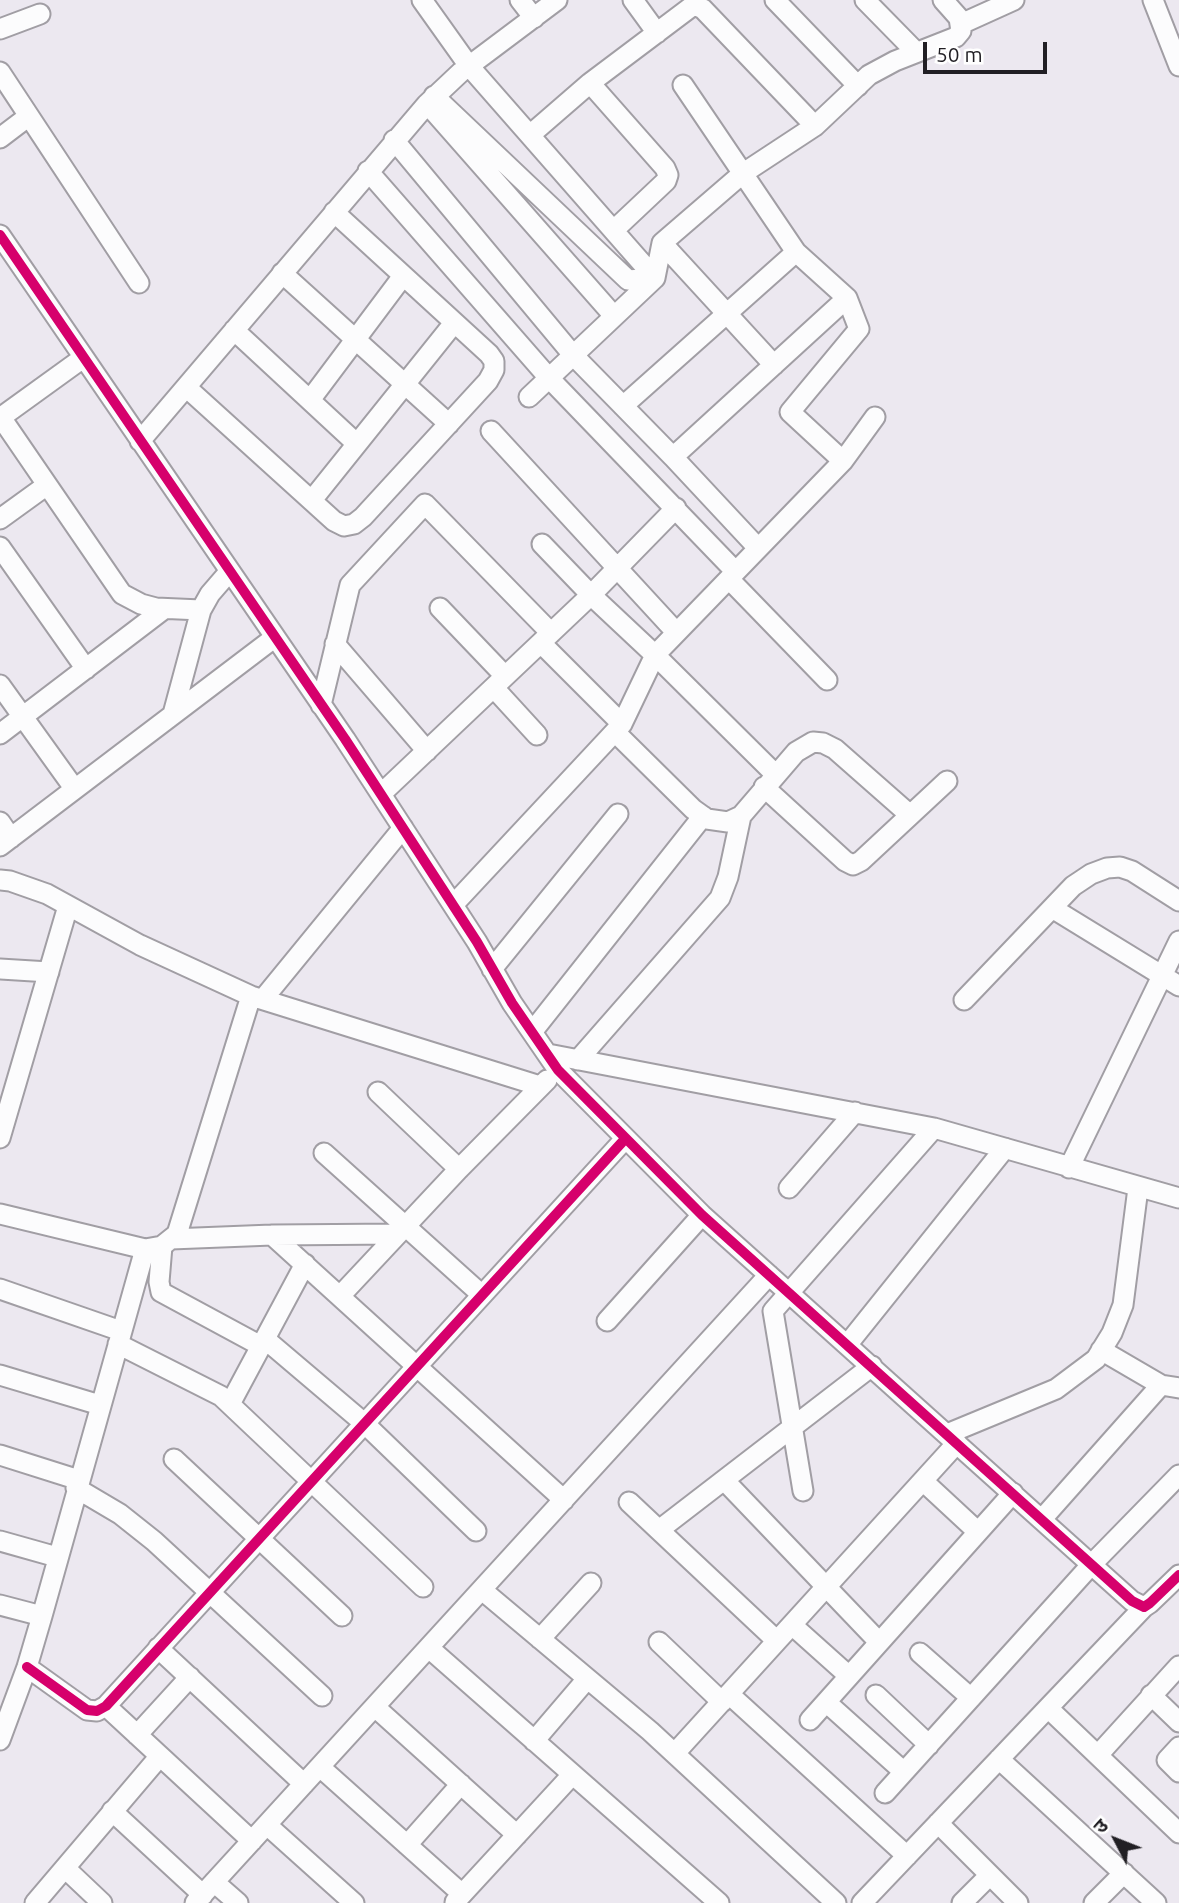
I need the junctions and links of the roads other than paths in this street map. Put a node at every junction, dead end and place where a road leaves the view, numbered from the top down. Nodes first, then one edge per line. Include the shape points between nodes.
1 (422, 0) edge
2 (520, 0) edge
3 (557, 0) edge
4 (633, 0) edge
5 (775, 0) edge
6 (865, 0) edge
7 (943, 0) edge
8 (1014, 0) edge
9 (1153, 0) edge
10 (40, 14) dead end
11 (534, 18) junction
12 (961, 24) junction
13 (0, 29) edge
14 (657, 33) junction
15 (916, 52) junction
16 (469, 66) junction
17 (1179, 66) edge
18 (0, 72) edge
19 (590, 83) junction
20 (683, 85) dead end
21 (858, 86) junction
22 (430, 100) junction
23 (29, 116) junction
24 (815, 126) junction
25 (530, 135) junction
26 (0, 138) edge
27 (394, 140) junction
28 (368, 171) junction
29 (742, 174) junction
30 (334, 212) junction
31 (614, 230) junction
32 (0, 235) edge
33 (662, 243) junction
34 (796, 252) junction
35 (282, 273) junction
36 (403, 276) junction
37 (655, 278) junction
38 (139, 283) dead end
39 (847, 298) junction
40 (726, 314) junction
41 (614, 316) junction
42 (454, 323) junction
43 (234, 330) junction
44 (355, 340) junction
45 (573, 355) junction
46 (83, 358) junction
47 (774, 365) junction
48 (549, 378) junction
49 (404, 385) junction
50 (186, 387) junction
51 (529, 397) dead end
52 (310, 400) junction
53 (623, 406) junction
54 (0, 417) edge
55 (875, 417) dead end
56 (449, 424) junction
57 (491, 431) dead end
58 (140, 441) junction
59 (357, 444) junction
60 (673, 457) junction
61 (843, 461) junction
62 (47, 485) junction
63 (312, 500) junction
64 (676, 508) junction
65 (0, 519) edge
66 (542, 544) dead end
67 (0, 547) edge
68 (758, 548) junction
69 (617, 568) junction
70 (229, 572) junction
71 (732, 575) junction
72 (591, 595) junction
73 (440, 608) dead end
74 (164, 609) junction
75 (201, 610) junction
76 (676, 632) junction
77 (274, 638) junction
78 (546, 638) junction
79 (335, 644) junction
80 (655, 655) junction
81 (86, 669) junction
82 (827, 680) dead end
83 (499, 682) junction
84 (0, 685) edge
85 (321, 705) junction
86 (173, 714) junction
87 (22, 717) junction
88 (618, 728) junction
89 (0, 734) edge
90 (537, 735) dead end
91 (426, 751) junction
92 (947, 780) dead end
93 (770, 781) junction
94 (74, 788) junction
95 (381, 794) junction
96 (618, 814) dead end
97 (910, 815) junction
98 (703, 816) junction
99 (741, 816) junction
100 (403, 828) junction
101 (4, 835) edge
102 (0, 880) edge
103 (1179, 901) edge
104 (453, 905) junction
105 (68, 906) junction
106 (1052, 908) junction
107 (1179, 941) edge
108 (0, 969) edge
109 (492, 969) junction
110 (49, 972) junction
111 (1171, 981) edge
112 (257, 998) junction
113 (964, 1000) dead end
114 (532, 1032) junction
115 (578, 1060) junction
116 (553, 1062) junction
117 (540, 1086) junction
118 (378, 1092) dead end
119 (855, 1112) junction
120 (934, 1128) junction
121 (0, 1138) edge
122 (625, 1139) junction
123 (1005, 1149) junction
124 (324, 1153) dead end
125 (1069, 1168) junction
126 (459, 1169) junction
127 (789, 1188) dead end
128 (1138, 1188) junction
129 (1179, 1198) edge
130 (0, 1214) edge
131 (702, 1215) junction
132 (401, 1230) junction
133 (272, 1235) junction
134 (159, 1245) junction
135 (305, 1264) junction
136 (769, 1275) junction
137 (0, 1289) edge
138 (788, 1292) junction
139 (482, 1295) junction
140 (340, 1296) junction
141 (607, 1321) dead end
142 (120, 1338) junction
143 (263, 1342) junction
144 (848, 1345) junction
145 (1101, 1350) junction
146 (416, 1366) junction
147 (872, 1366) junction
148 (0, 1375) edge
149 (1170, 1387) edge
150 (230, 1404) junction
151 (100, 1405) junction
152 (364, 1423) junction
153 (792, 1428) junction
154 (952, 1438) junction
155 (0, 1455) edge
156 (174, 1459) dead end
157 (1179, 1475) edge
158 (312, 1480) junction
159 (724, 1480) junction
160 (923, 1480) junction
161 (78, 1484) junction
162 (803, 1492) dead end
163 (1013, 1493) junction
164 (564, 1500) junction
165 (629, 1502) dead end
166 (1042, 1519) junction
167 (659, 1530) junction
168 (476, 1531) dead end
169 (978, 1532) junction
170 (258, 1538) junction
171 (0, 1541) edge
172 (57, 1558) junction
173 (1092, 1564) junction
174 (1179, 1575) edge
175 (591, 1583) dead end
176 (423, 1587) dead end
177 (826, 1587) junction
178 (482, 1590) junction
179 (209, 1592) junction
180 (0, 1605) edge
181 (1144, 1607) junction
182 (42, 1616) junction
183 (342, 1616) dead end
184 (792, 1625) junction
185 (540, 1639) junction
186 (777, 1641) junction
187 (659, 1642) dead end
188 (879, 1642) junction
189 (158, 1648) junction
190 (429, 1648) junction
191 (920, 1653) dead end
192 (1179, 1666) edge
193 (27, 1667) junction
194 (849, 1676) junction
195 (190, 1677) junction
196 (587, 1679) junction
197 (876, 1695) dead end
198 (1151, 1695) junction
199 (322, 1696) dead end
200 (725, 1698) junction
201 (971, 1698) junction
202 (826, 1702) junction
203 (106, 1706) junction
204 (375, 1707) junction
205 (1048, 1708) junction
206 (810, 1720) dead end
207 (1179, 1722) edge
208 (137, 1735) junction
209 (0, 1741) edge
210 (534, 1741) junction
211 (929, 1745) junction
212 (1179, 1747) edge
213 (675, 1753) junction
214 (1098, 1755) junction
215 (160, 1756) junction
216 (999, 1759) junction
217 (320, 1767) junction
218 (1179, 1772) edge
219 (904, 1773) junction
220 (572, 1775) junction
221 (304, 1784) junction
222 (461, 1784) junction
223 (886, 1793) dead end
224 (112, 1811) junction
225 (938, 1823) junction
226 (267, 1825) junction
227 (1179, 1833) edge
228 (517, 1835) junction
229 (252, 1841) junction
230 (407, 1845) junction
231 (906, 1856) junction
232 (65, 1868) junction
233 (1124, 1873) junction
234 (990, 1875) junction
235 (204, 1893) edge
236 (458, 1899) edge
237 (35, 1903) edge
238 (102, 1903) edge
239 (238, 1903) edge
240 (354, 1903) edge
241 (719, 1903) edge
242 (836, 1903) edge
243 (862, 1903) edge
244 (962, 1903) edge
245 (1018, 1903) edge
246 (1094, 1903) edge
247 (1156, 1903) edge

1 - 16 street
2 - 11 street
3 - 11 street
4 - 14 street
5 - 21 street
6 - 15 street
7 - 12 street
8 - 12 street
9 - 17 street
10 - 13 street
11 - 16 street
12 - 15 street via 956,37
14 - 19 street
14 - 24 street via 691,7 703,9
15 - 21 street via 869,75
16 - 22 street
16 - 25 street
18 - 23 street
19 - 25 street
19 - 31 street via 668,174
20 - 29 street
21 - 24 street
22 - 27 street
22 - 37 street via 628,280
22 - 41 street
23 - 26 street
23 - 38 street
24 - 29 street
25 - 31 street
27 - 28 street
27 - 45 street
28 - 30 street
28 - 48 street
29 - 33 street
29 - 34 street
30 - 35 street
30 - 36 street
31 - 37 street
32 - 46 street
33 - 37 street
33 - 40 street
34 - 39 street
34 - 40 street
35 - 43 street
35 - 44 street
36 - 42 street
36 - 44 street
37 - 41 street
39 - 47 street
39 - 61 street via 859,329 790,412
40 - 47 street
40 - 53 street
41 - 45 street
42 - 49 street
42 - 56 street via 489,354 494,370
43 - 50 street
43 - 52 street
44 - 49 street
44 - 52 street
45 - 48 street
45 - 53 street
46 - 54 street
46 - 58 street
47 - 60 street
48 - 51 street
48 - 64 street
49 - 56 street
49 - 59 street
50 - 58 street
50 - 63 street
52 - 59 street
53 - 60 street
54 - 62 street
55 - 61 street
56 - 63 street via 354,524 334,521
57 - 69 street
58 - 70 street
59 - 63 street
60 - 68 street
61 - 68 street
62 - 65 street
62 - 74 street via 122,594
64 - 69 street
64 - 71 street
66 - 72 street
67 - 81 street
68 - 71 street
69 - 72 street
69 - 76 street
70 - 75 street
70 - 77 street
71 - 76 street
71 - 82 street
72 - 78 street
72 - 80 street
73 - 83 street
74 - 75 street
74 - 81 street
75 - 86 street
76 - 80 street
77 - 85 street
77 - 86 street
78 - 79 street via 425,504 350,585
78 - 83 street
78 - 88 street
79 - 85 street
79 - 91 street
80 - 88 street
80 - 93 street
81 - 87 street
83 - 90 street
83 - 91 street
84 - 87 street
85 - 95 street
86 - 94 street
87 - 89 street
87 - 94 street
88 - 98 street
88 - 104 street
91 - 95 street
92 - 97 street
93 - 97 street via 796,752 813,742 823,743
93 - 97 street via 845,861 853,864
93 - 99 street
94 - 101 street
95 - 100 street
96 - 109 street
98 - 99 street via 728,822
98 - 114 street
99 - 115 street via 720,898
100 - 104 street
100 - 112 street
102 - 105 street via 47,894
103 - 106 street via 1120,867 1091,874
104 - 109 street
105 - 110 street
105 - 112 street via 140,945
106 - 111 street
106 - 113 street
107 - 111 street
108 - 110 street
109 - 114 street
110 - 121 street
111 - 125 street
112 - 117 street
112 - 134 street via 177,1234
114 - 116 street
115 - 116 street
115 - 119 street
116 - 117 street
116 - 122 street
117 - 126 street
118 - 126 street
119 - 120 street
119 - 127 street
120 - 123 street
120 - 138 street
122 - 131 street
122 - 139 street
123 - 125 street
123 - 144 street
124 - 132 street
125 - 128 street
126 - 132 street
128 - 129 street
128 - 145 street via 1124,1305
130 - 134 street
131 - 136 street
131 - 141 street
132 - 133 street
132 - 139 street
132 - 140 street
133 - 134 street
133 - 135 street
134 - 142 street
134 - 143 street via 161,1292
135 - 140 street
135 - 143 street
136 - 138 street
136 - 164 street
137 - 142 street
138 - 144 street
138 - 153 street via 773,1311
139 - 146 street
140 - 146 street
142 - 150 street
142 - 151 street
143 - 150 street
143 - 152 street
144 - 147 street
145 - 149 street
145 - 154 street via 1088,1366 1056,1389
146 - 152 street
146 - 164 street
147 - 153 street
147 - 154 street
148 - 151 street
149 - 166 street
150 - 158 street
151 - 161 street
152 - 158 street
152 - 168 street
153 - 159 street
153 - 162 street
154 - 160 street
154 - 163 street
155 - 161 street
156 - 170 street
157 - 173 street
158 - 170 street
158 - 176 street
159 - 167 street
159 - 177 street
160 - 169 street
160 - 177 street
161 - 172 street
161 - 179 street via 154,1541
163 - 166 street
163 - 169 street
164 - 178 street
165 - 167 street
166 - 173 street
167 - 186 street
169 - 188 street
170 - 179 street
170 - 183 street
171 - 172 street
172 - 182 street
173 - 181 street
173 - 201 street
174 - 181 street
175 - 185 street
177 - 184 street
177 - 188 street
178 - 185 street
178 - 190 street
179 - 189 street
179 - 199 street
180 - 182 street
181 - 205 street
182 - 193 street
184 - 186 street
184 - 194 street
185 - 196 street
186 - 200 street
187 - 200 street
188 - 194 street
189 - 195 street
189 - 203 street
190 - 204 street
190 - 210 street
191 - 201 street
192 - 198 street
193 - 203 street via 87,1710
193 - 209 street
194 - 202 street
195 - 208 street
195 - 221 street
196 - 210 street
196 - 213 street
197 - 211 street
198 - 207 street
198 - 214 street
200 - 213 street
200 - 231 street
201 - 211 street
202 - 206 street
202 - 219 street
203 - 208 street
204 - 217 street
204 - 222 street
205 - 214 street
205 - 216 street
208 - 215 street
210 - 220 street
211 - 219 street
212 - 218 street via 1167,1760
213 - 242 street
214 - 227 street
215 - 224 street
215 - 229 street
216 - 225 street
216 - 233 street
217 - 221 street
217 - 230 street
219 - 223 street
220 - 228 street
220 - 241 street
221 - 226 street
222 - 228 street
222 - 230 street
224 - 232 street
224 - 235 street
225 - 231 street
225 - 234 street
226 - 229 street
226 - 240 street
228 - 236 street
229 - 235 street
230 - 236 street
231 - 243 street
232 - 237 street
232 - 238 street
233 - 246 street
233 - 247 street
234 - 244 street
234 - 245 street
235 - 239 street

